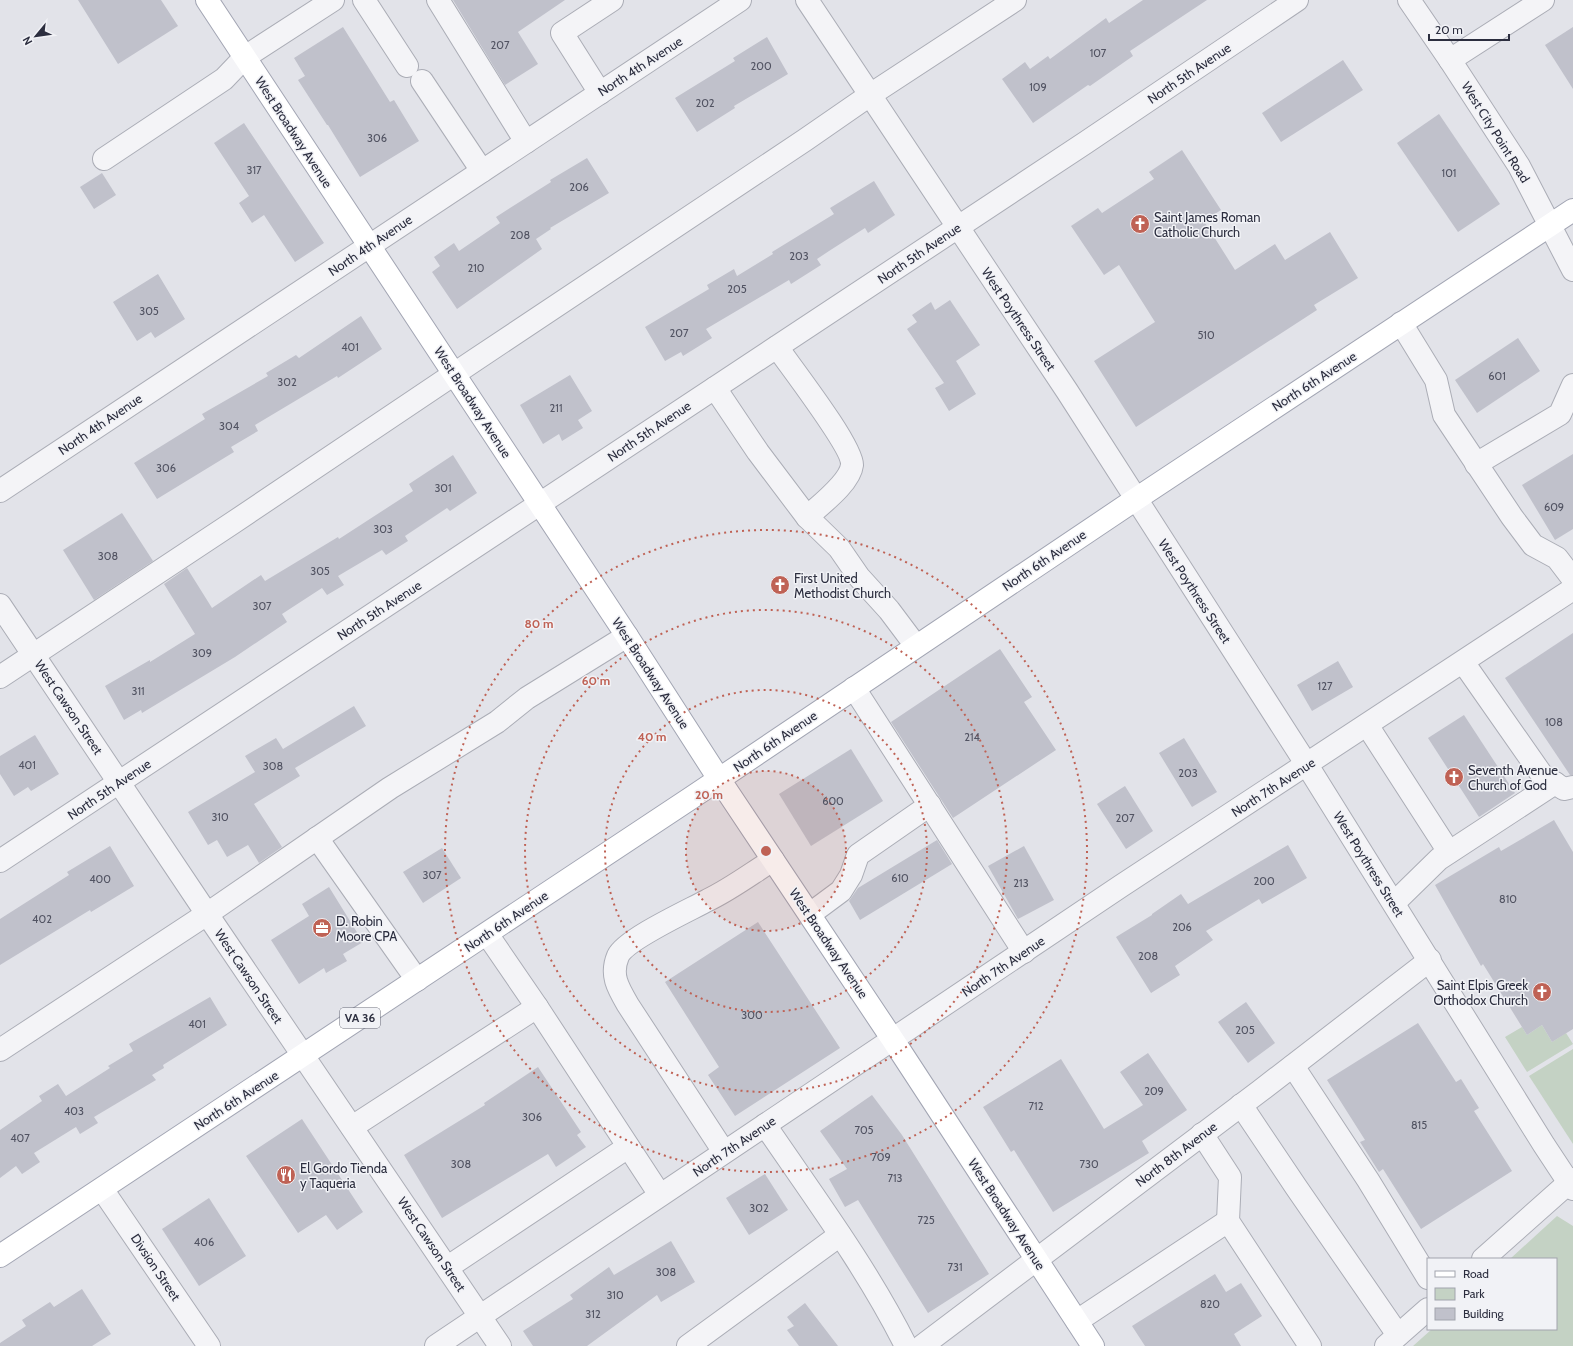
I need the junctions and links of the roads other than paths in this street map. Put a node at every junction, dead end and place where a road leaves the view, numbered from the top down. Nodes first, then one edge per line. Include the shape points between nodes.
1 (207, 0) edge
2 (333, 0) edge
3 (364, 0) edge
4 (438, 0) edge
5 (612, 0) edge
6 (740, 0) edge
7 (807, 0) edge
8 (1015, 0) edge
9 (1297, 0) edge
10 (1409, 0) edge
11 (1543, 0) edge
12 (245, 57) junction
13 (1450, 60) junction
14 (407, 66) dead end
15 (422, 81) dead end
16 (600, 93) junction
17 (870, 95) junction
18 (526, 142) junction
19 (104, 159) dead end
20 (482, 171) junction
21 (1573, 210) edge
22 (1550, 225) junction
23 (958, 227) junction
24 (369, 245) junction
25 (1573, 270) edge
26 (1401, 324) junction
27 (777, 347) junction
28 (454, 374) junction
29 (1573, 385) edge
30 (715, 388) junction
31 (1476, 464) junction
32 (0, 491) edge
33 (1136, 499) junction
34 (540, 504) junction
35 (807, 517) junction
36 (1573, 579) edge
37 (1573, 589) edge
38 (0, 606) edge
39 (627, 636) junction
40 (916, 646) junction
41 (33, 655) junction
42 (1463, 662) junction
43 (0, 677) edge
44 (854, 688) junction
45 (1368, 725) junction
46 (1307, 765) junction
47 (719, 779) junction
48 (119, 782) junction
49 (1564, 785) edge
50 (930, 805) junction
51 (317, 838) junction
52 (1449, 852) junction
53 (773, 860) junction
54 (0, 861) edge
55 (1394, 903) junction
56 (207, 914) junction
57 (810, 914) junction
58 (487, 934) junction
59 (1024, 952) junction
60 (1430, 960) junction
61 (417, 980) junction
62 (537, 1007) junction
63 (893, 1040) junction
64 (0, 1050) edge
65 (304, 1056) junction
66 (1293, 1066) junction
67 (1241, 1105) junction
68 (765, 1125) junction
69 (352, 1127) junction
70 (1202, 1134) junction
71 (628, 1147) junction
72 (724, 1152) junction
73 (1572, 1184) edge
74 (102, 1189) junction
75 (660, 1195) junction
76 (1228, 1221) junction
77 (840, 1236) junction
78 (0, 1256) edge
79 (1485, 1258) edge
80 (1036, 1260) junction
81 (448, 1267) junction
82 (1427, 1276) edge
83 (1427, 1310) edge
84 (480, 1315) junction
85 (1077, 1321) junction
86 (1392, 1340) edge
87 (209, 1346) edge
88 (436, 1346) edge
89 (500, 1346) edge
90 (688, 1346) edge
91 (906, 1346) edge
92 (922, 1346) edge
93 (1093, 1346) edge
94 (1310, 1346) edge

1 - 12 main road, West Broadway Avenue
2 - 12 street
3 - 14 street
4 - 18 street
5 - 16 street via 562,33
6 - 16 street, North 4th Avenue
7 - 17 street, West Poythress Street
8 - 17 street
9 - 23 street, North 5th Avenue
10 - 13 street, West City Point Road
11 - 13 street
12 - 19 street via 224,79
12 - 24 main road, West Broadway Avenue
13 - 22 street, West City Point Road via 1519,166
15 - 20 street
16 - 18 street, North 4th Avenue
17 - 23 street, West Poythress Street
17 - 28 street
18 - 20 street, North 4th Avenue
20 - 24 street, North 4th Avenue
21 - 22 main road, North 6th Avenue
22 - 25 street, West City Point Road
22 - 26 main road, North 6th Avenue
23 - 27 street, North 5th Avenue
23 - 33 street, West Poythress Street
24 - 28 main road, West Broadway Avenue
24 - 32 street, North 4th Avenue
26 - 31 street via 1436,380 1444,415
26 - 33 main road, North 6th Avenue
27 - 30 street, North 5th Avenue
27 - 35 street via 838,433 852,459 852,466 839,489
28 - 34 main road, West Broadway Avenue
28 - 41 street
29 - 31 street via 1560,414
30 - 34 street, North 5th Avenue
30 - 35 street via 758,452
31 - 36 street via 1533,545 1557,558
33 - 40 main road, North 6th Avenue
33 - 46 street, West Poythress Street
34 - 39 main road, West Broadway Avenue
34 - 48 street, North 5th Avenue
35 - 40 street via 839,548 859,577 889,610
37 - 42 street, North 7th Avenue
38 - 41 street, West Cawson Street
39 - 47 main road, West Broadway Avenue
39 - 51 street via 527,698 497,722 390,788
40 - 44 main road, North 6th Avenue
41 - 43 street
41 - 48 street, West Cawson Street
42 - 45 street, North 7th Avenue
42 - 49 street via 1542,775
44 - 47 main road, North 6th Avenue
44 - 50 street
45 - 46 street, North 7th Avenue
45 - 52 street
46 - 55 street, West Poythress Street
46 - 59 street, North 7th Avenue
47 - 53 main road, West Broadway Avenue
47 - 58 main road, North 6th Avenue / VA 36
48 - 54 street, North 5th Avenue
48 - 56 street, West Cawson Street
49 - 52 street
50 - 57 street via 858,855 851,875 841,890
50 - 59 street
51 - 56 street
51 - 61 street
52 - 55 street
53 - 57 main road, West Broadway Avenue
53 - 72 street via 629,945 619,955 615,967 617,985 628,1004
55 - 60 street, West Poythress Street
56 - 64 street
56 - 65 street, West Cawson Street
57 - 63 main road, West Broadway Avenue
58 - 61 main road, North 6th Avenue / VA 36
58 - 62 street
59 - 63 street, North 7th Avenue
60 - 66 street, North 8th Avenue
60 - 73 street, West Poythress Street via 1540,1138
61 - 65 main road, North 6th Avenue / VA 36
62 - 69 street
62 - 71 street
63 - 68 street, North 7th Avenue
63 - 80 main road, West Broadway Avenue
65 - 69 street, West Cawson Street
65 - 74 main road, North 6th Avenue / VA 36
66 - 67 street, North 8th Avenue
66 - 82 street via 1368,1180
67 - 70 street, North 8th Avenue
67 - 86 street
68 - 72 street, North 7th Avenue
68 - 77 street
69 - 81 street, West Cawson Street
70 - 76 street via 1230,1178
70 - 80 street, North 8th Avenue
71 - 75 street
71 - 81 street
72 - 75 street, North 7th Avenue
73 - 79 street
74 - 78 main road, North 6th Avenue / VA 36
74 - 87 street, Divsion Street
75 - 84 street, North 7th Avenue
76 - 85 street
76 - 94 street
77 - 90 street
77 - 91 street via 891,1316
80 - 85 main road, West Broadway Avenue
80 - 92 street, North 8th Avenue
81 - 84 street, West Cawson Street
83 - 86 street
84 - 88 street, North 7th Avenue
84 - 89 street, West Cawson Street
85 - 93 main road, West Broadway Avenue

